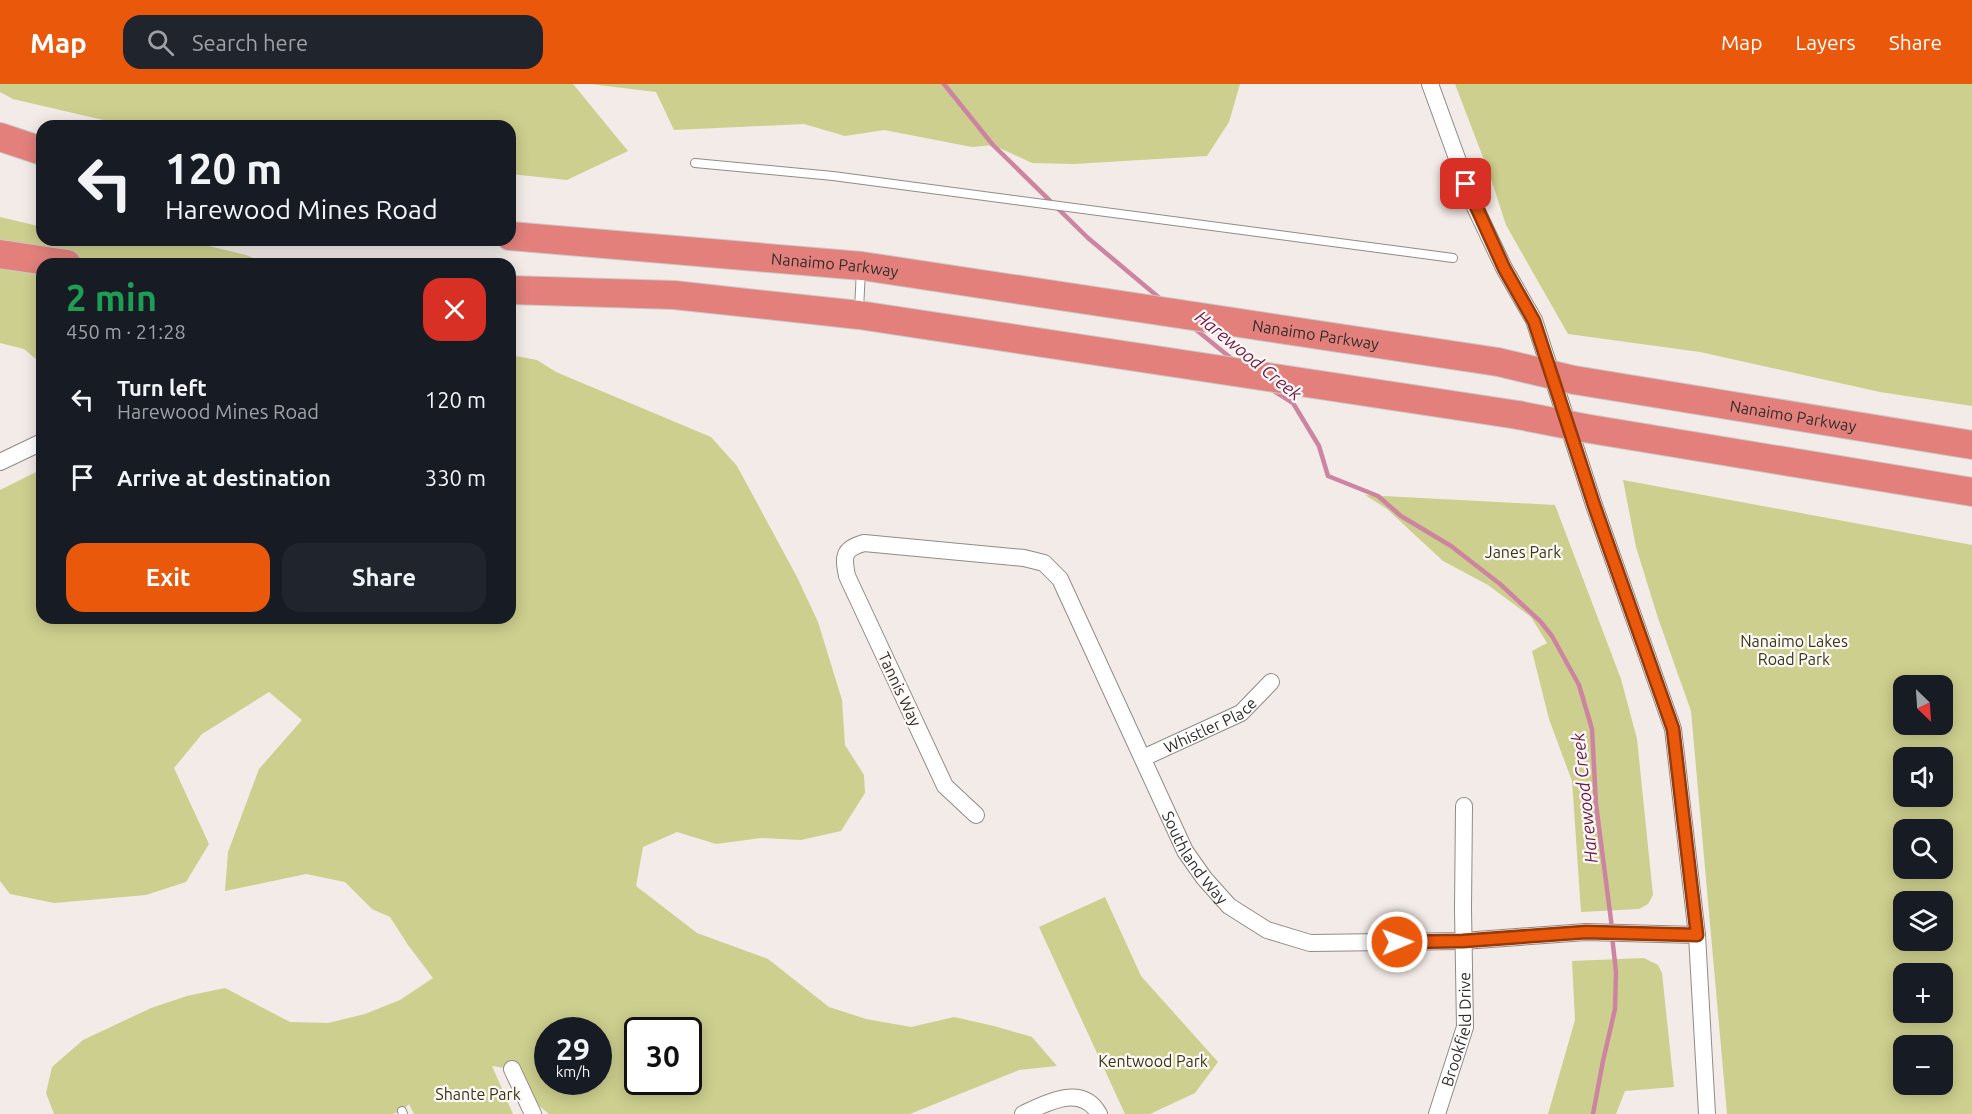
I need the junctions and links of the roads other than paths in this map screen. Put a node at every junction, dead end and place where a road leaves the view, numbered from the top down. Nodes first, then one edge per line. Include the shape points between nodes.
1 (1430, 84) edge
2 (0, 137) edge
3 (36, 150) edge
4 (694, 164) dead end
5 (516, 237) edge
6 (0, 254) edge
7 (1453, 258) dead end
8 (36, 259) edge
9 (862, 266) junction
10 (516, 290) edge
11 (859, 315) junction
12 (36, 445) edge
13 (1972, 445) edge
14 (0, 462) edge
15 (1972, 492) edge
16 (846, 552) joint
17 (1271, 682) dead end
18 (1143, 758) junction
19 (1464, 806) dead end
20 (976, 814) dead end
21 (1697, 935) junction
22 (1463, 941) junction
23 (512, 1069) dead end
24 (533, 1114) edge
25 (1023, 1114) edge
26 (1099, 1114) edge
27 (1437, 1114) edge
28 (1707, 1114) edge

1 - 21 street via 1474,205 1534,321 1673,729
2 - 3 highway
4 - 7 lane via 833,176
5 - 9 highway, Nanaimo Parkway
6 - 8 highway
9 - 11 lane
9 - 13 highway, Nanaimo Parkway, bridge via 1498,362 1574,380
10 - 11 highway via 674,295
11 - 15 highway, bridge via 1518,415
12 - 14 street
16 - 18 street, Southland Way via 864,543 1044,563 1060,579
16 - 20 street, Tannis Way via 847,576 945,786
17 - 18 street, Whistler Place via 1241,713
18 - 22 street, Southland Way via 1185,850 1204,878 1229,906 1267,930 1310,943
19 - 22 street, Brookfield Drive
21 - 22 street, Southland Way via 1586,932
21 - 28 street
22 - 27 street, Brookfield Drive via 1466,1028
23 - 24 street
25 - 26 street via 1071,1096 1085,1100

